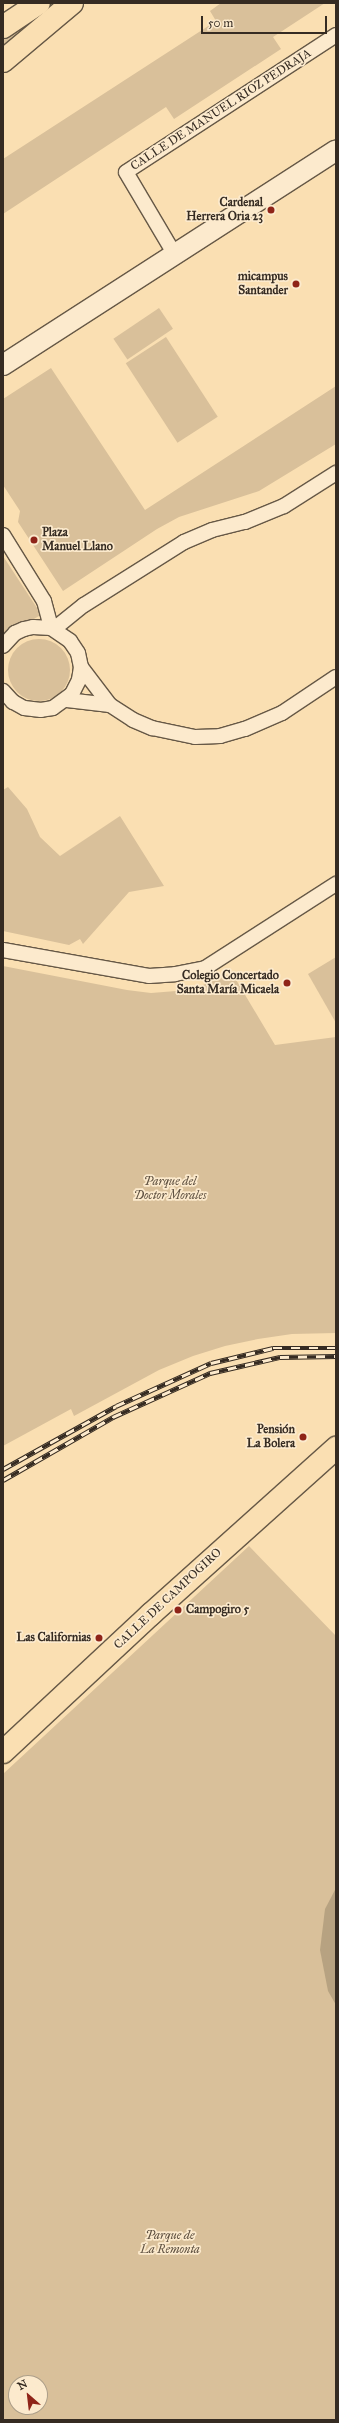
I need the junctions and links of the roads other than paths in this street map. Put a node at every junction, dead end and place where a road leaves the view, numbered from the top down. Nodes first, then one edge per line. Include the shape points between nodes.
1 (39, 3) edge
2 (72, 3) edge
3 (3, 27) edge
4 (336, 35) edge
5 (3, 61) edge
6 (336, 150) edge
7 (175, 255) junction
8 (3, 365) edge
9 (336, 473) edge
10 (3, 535) edge
11 (53, 629) junction
12 (3, 646) edge
13 (80, 666) junction
14 (336, 677) edge
15 (4, 693) edge
16 (67, 700) junction
17 (110, 706) junction
18 (336, 884) edge
19 (3, 950) edge
20 (336, 1448) edge
21 (3, 1752) edge

1 - 3 main road
2 - 5 main road
4 - 7 street, CALLE DE MANUEL RIOZ PEDRAJA via 126,172
6 - 7 main road
7 - 8 main road
9 - 11 street via 284,506 184,542 84,605
10 - 11 street via 44,602
11 - 12 street via 38,626 24,629 15,633
11 - 13 street via 63,634 74,647
13 - 16 street via 76,687
13 - 17 street
14 - 17 street via 282,713 245,729 220,736 179,735 152,728
15 - 16 street via 18,706 35,710 52,708
16 - 17 street
18 - 19 street via 205,968 175,974 149,976
20 - 21 main road, CALLE DE CAMPOGIRO via 151,1614

